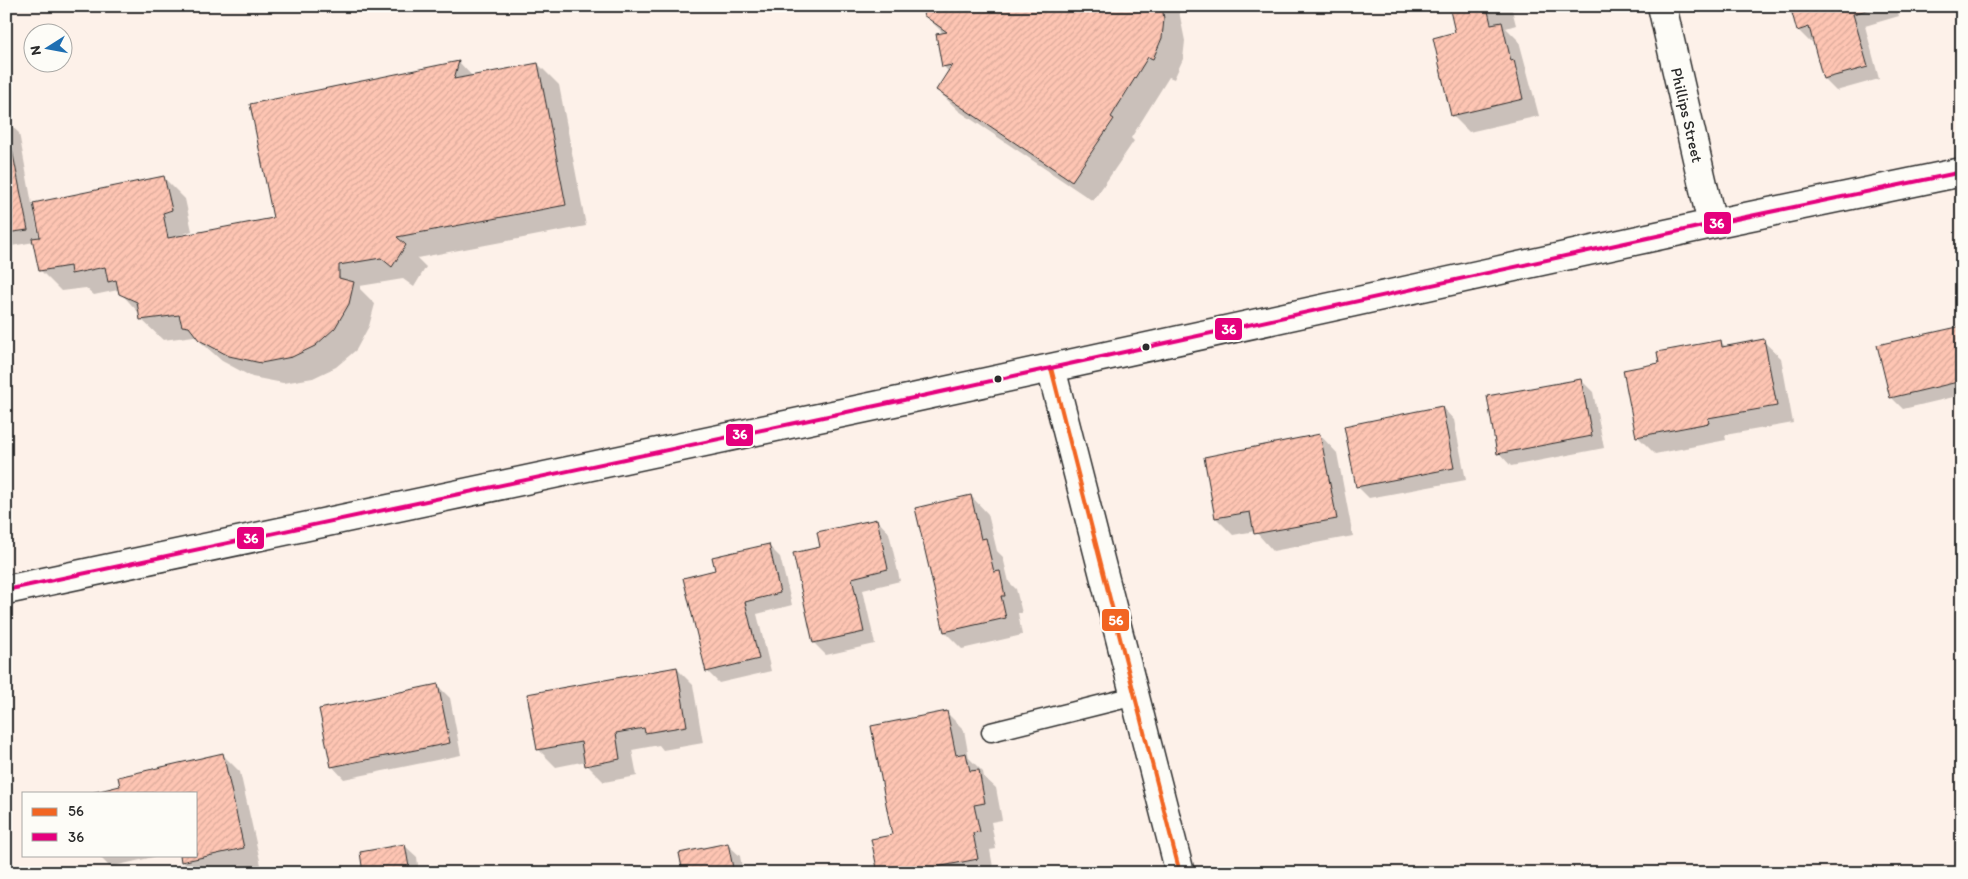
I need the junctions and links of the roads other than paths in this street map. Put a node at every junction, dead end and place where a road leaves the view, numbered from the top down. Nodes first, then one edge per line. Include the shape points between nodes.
1 (1662, 6) edge
2 (1962, 172) edge
3 (1712, 224) junction
4 (1051, 368) junction
5 (6, 590) edge
6 (1135, 696) junction
7 (991, 732) dead end
8 (1180, 873) edge

1 - 3 street, Phillips Street
2 - 3 street
3 - 4 street
4 - 5 street
4 - 6 street
6 - 7 lane
6 - 8 street

